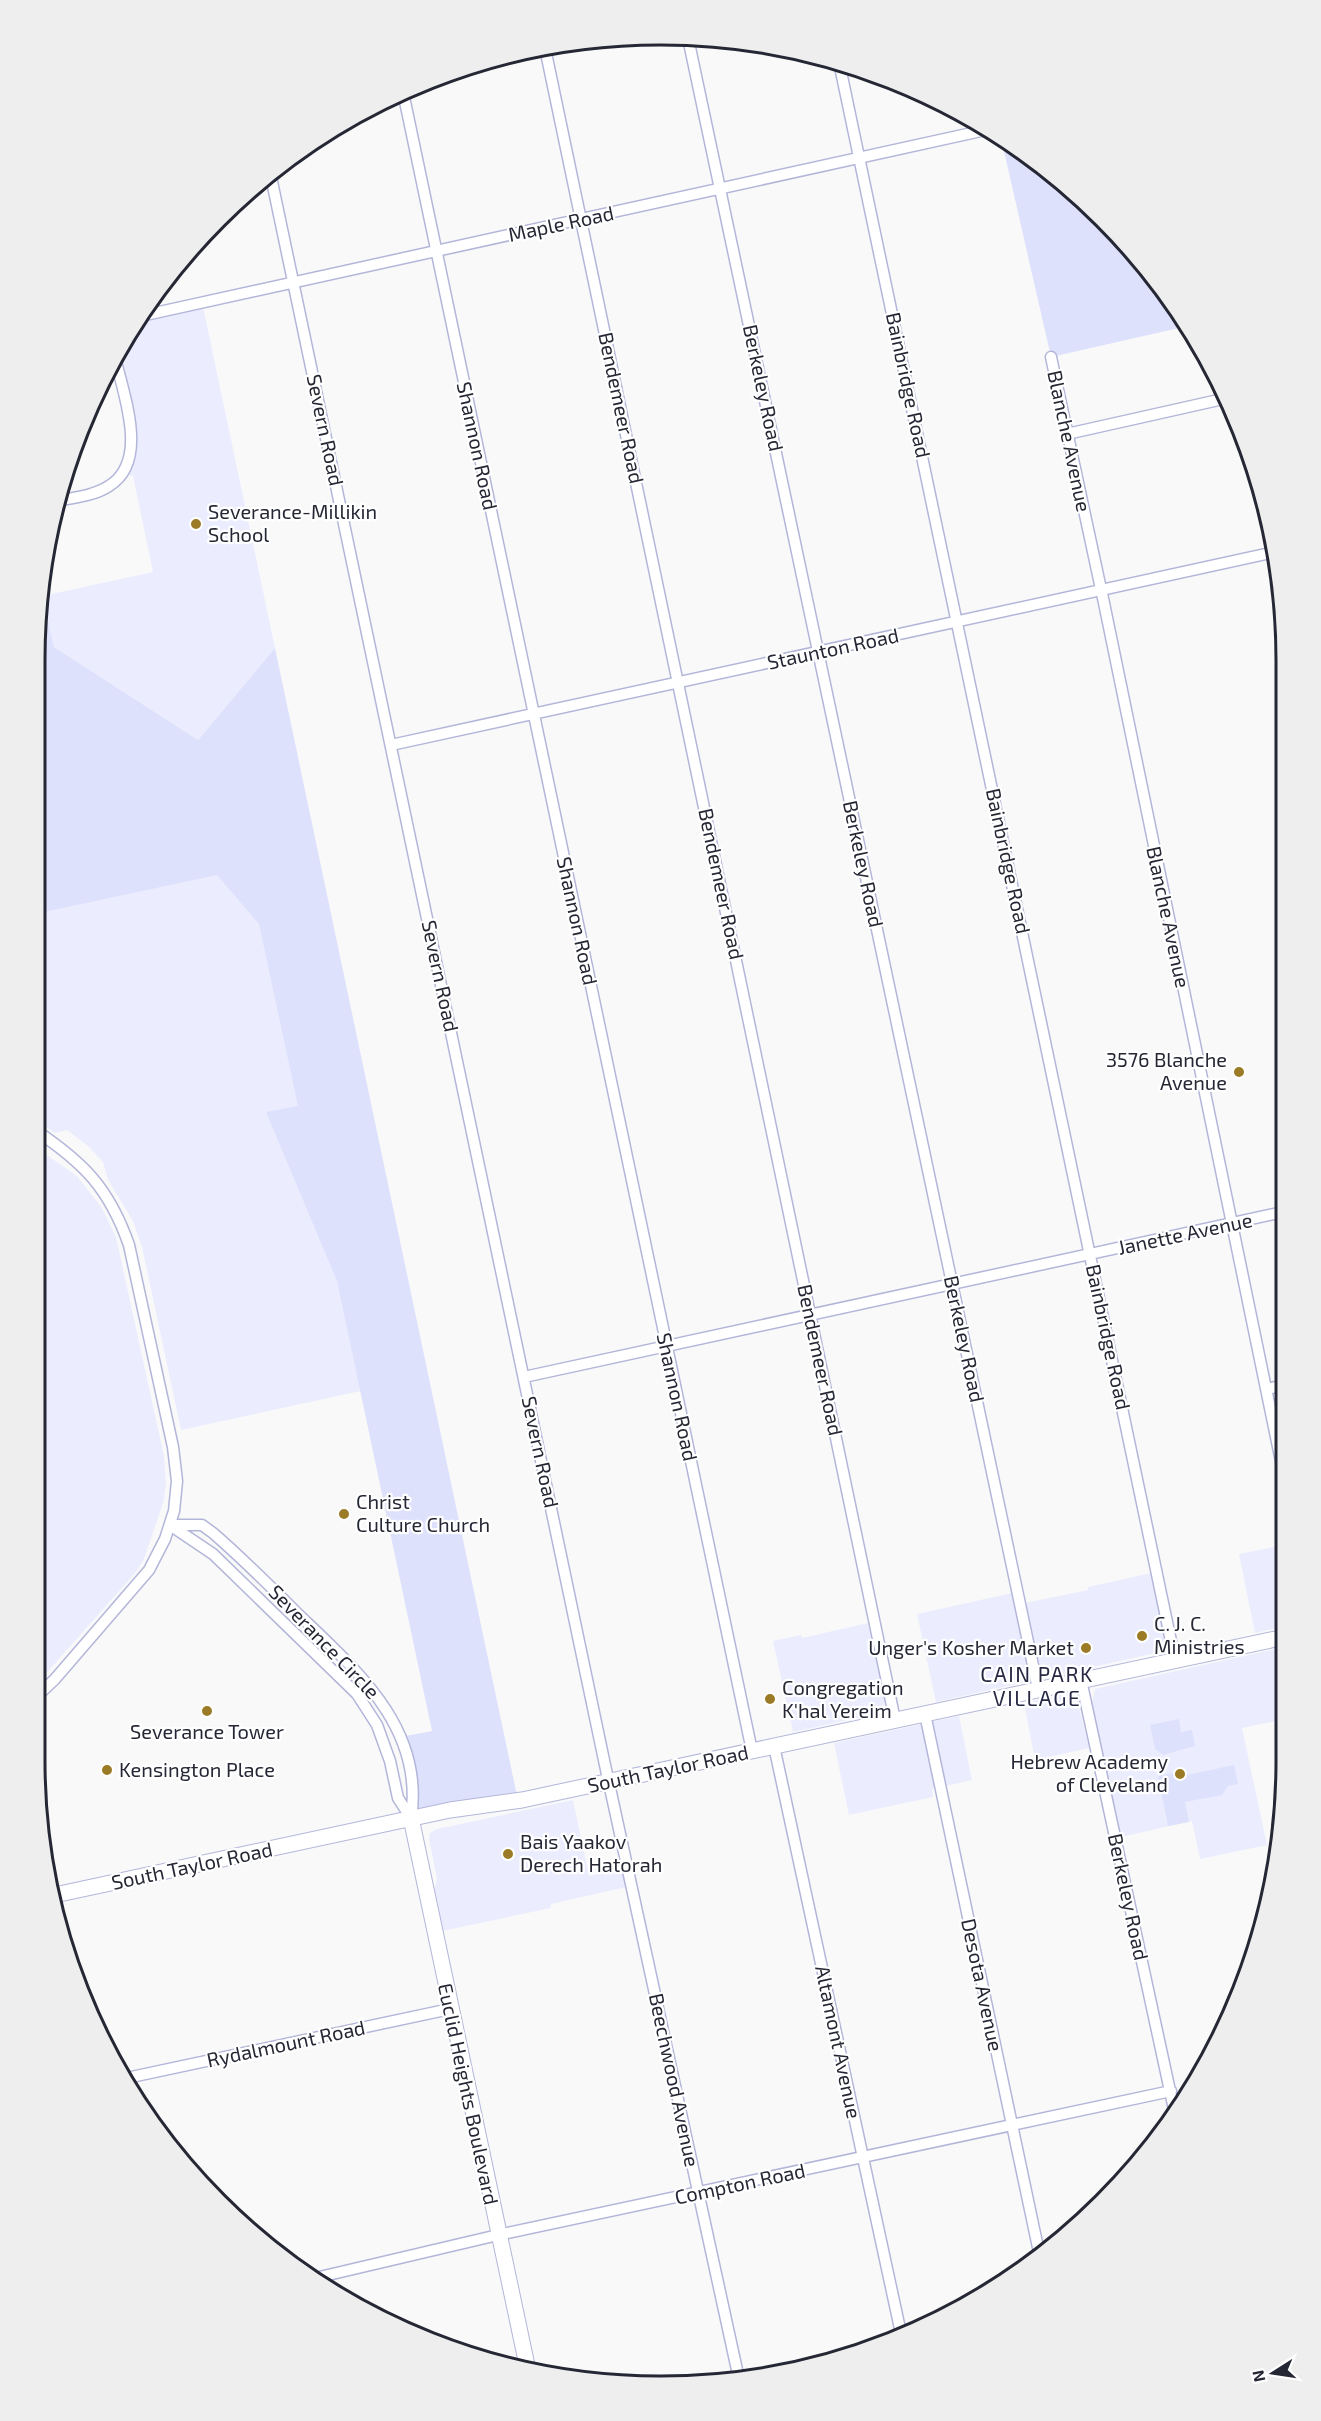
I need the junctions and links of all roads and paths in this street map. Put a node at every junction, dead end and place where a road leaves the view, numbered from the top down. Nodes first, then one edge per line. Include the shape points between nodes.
1 (690, 46) edge
2 (547, 56) edge
3 (841, 73) edge
4 (405, 101) edge
5 (976, 132) edge
6 (860, 158) junction
7 (272, 183) edge
8 (720, 190) junction
9 (581, 219) junction
10 (436, 251) junction
11 (294, 282) junction
12 (153, 313) edge
13 (1051, 357) dead end
14 (117, 371) edge
15 (1218, 400) edge
16 (1067, 434) junction
17 (67, 498) edge
18 (1266, 554) edge
19 (1101, 589) junction
20 (957, 622) junction
21 (819, 652) junction
22 (679, 682) junction
23 (534, 714) junction
24 (391, 745) junction
25 (45, 1137) edge
26 (1276, 1214) edge
27 (1232, 1223) junction
28 (1091, 1255) junction
29 (952, 1284) junction
30 (810, 1314) junction
31 (666, 1346) junction
32 (524, 1377) junction
33 (1276, 1387) edge
34 (1267, 1389) junction
35 (1276, 1435) edge
36 (170, 1525) junction
37 (1276, 1638) edge
38 (1175, 1660) junction
39 (1081, 1680) junction
40 (45, 1688) edge
41 (1038, 1689) junction
42 (925, 1714) junction
43 (895, 1720) junction
44 (774, 1746) junction
45 (752, 1751) junction
46 (609, 1781) junction
47 (411, 1818) junction
48 (60, 1894) edge
49 (450, 2009) junction
50 (133, 2077) edge
51 (1171, 2091) junction
52 (1173, 2101) edge
53 (1012, 2125) junction
54 (863, 2158) junction
55 (699, 2193) junction
56 (498, 2235) junction
57 (1038, 2247) edge
58 (325, 2276) edge
59 (900, 2327) edge
60 (526, 2361) edge
61 (737, 2371) edge

1 - 8 street, Berkeley Road
2 - 9 street, Bendemeer Road
3 - 6 street, Bainbridge Road
4 - 10 street, Shannon Road
5 - 6 street, Maple Road
6 - 8 street, Maple Road
6 - 20 street, Bainbridge Road
7 - 11 street, Severn Road
8 - 9 street, Maple Road
8 - 21 street, Berkeley Road
9 - 10 street, Maple Road
9 - 22 street, Bendemeer Road
10 - 11 street, Maple Road
10 - 23 street, Shannon Road
11 - 12 street, Maple Road
11 - 24 street, Severn Road
13 - 16 street, Blanche Avenue
14 - 17 street via 131,436 129,460 123,473 107,488
15 - 16 street
16 - 19 street, Blanche Avenue
18 - 19 street, Staunton Road
19 - 20 street, Staunton Road
19 - 27 street, Blanche Avenue
20 - 21 street, Staunton Road
20 - 28 street, Bainbridge Road
21 - 22 street, Staunton Road
21 - 29 street, Berkeley Road
22 - 23 street, Staunton Road
22 - 30 street, Bendemeer Road
23 - 24 street, Staunton Road
23 - 31 street, Shannon Road
24 - 32 street, Severn Road
25 - 36 street via 84,1166 114,1207 126,1235 173,1447 177,1481
26 - 27 street, Janette Avenue
27 - 28 street, Janette Avenue
27 - 34 street, Blanche Avenue
28 - 29 street, Janette Avenue
28 - 38 street, Bainbridge Road
29 - 30 street, Janette Avenue
29 - 41 street, Berkeley Road
30 - 31 street, Janette Avenue
30 - 43 street, Bendemeer Road
31 - 32 street, Janette Avenue
31 - 45 street, Shannon Road
32 - 46 street, Severn Road
33 - 34 street
34 - 35 street, Blanche Avenue
36 - 40 street via 161,1548 135,1589
36 - 47 street, Severance Circle via 213,1554 357,1694 377,1725 398,1798
36 - 47 street, Severance Circle via 202,1526 213,1533 364,1678 400,1737 414,1789
37 - 38 main road, South Taylor Road
38 - 39 main road, South Taylor Road
39 - 41 main road, South Taylor Road
39 - 51 street, Berkeley Road
41 - 42 main road, South Taylor Road
42 - 43 main road, South Taylor Road
42 - 53 street, Desota Avenue
43 - 44 main road, South Taylor Road
44 - 45 main road, South Taylor Road
44 - 54 street, Altamont Avenue
45 - 46 main road, South Taylor Road
46 - 47 main road, South Taylor Road
46 - 55 street, Beechwood Avenue
47 - 48 main road, South Taylor Road
47 - 49 main road, Euclid Heights Boulevard
49 - 50 street, Rydalmount Road
49 - 56 main road, Euclid Heights Boulevard
51 - 52 street, Berkeley Road
51 - 53 street, Compton Road
53 - 54 street, Compton Road
53 - 57 street, Desota Avenue
54 - 55 street, Compton Road
54 - 59 street, Altamont Avenue
55 - 56 street, Compton Road
55 - 61 street, Beechwood Avenue
56 - 58 street, Compton Road
56 - 60 main road, Euclid Heights Boulevard

